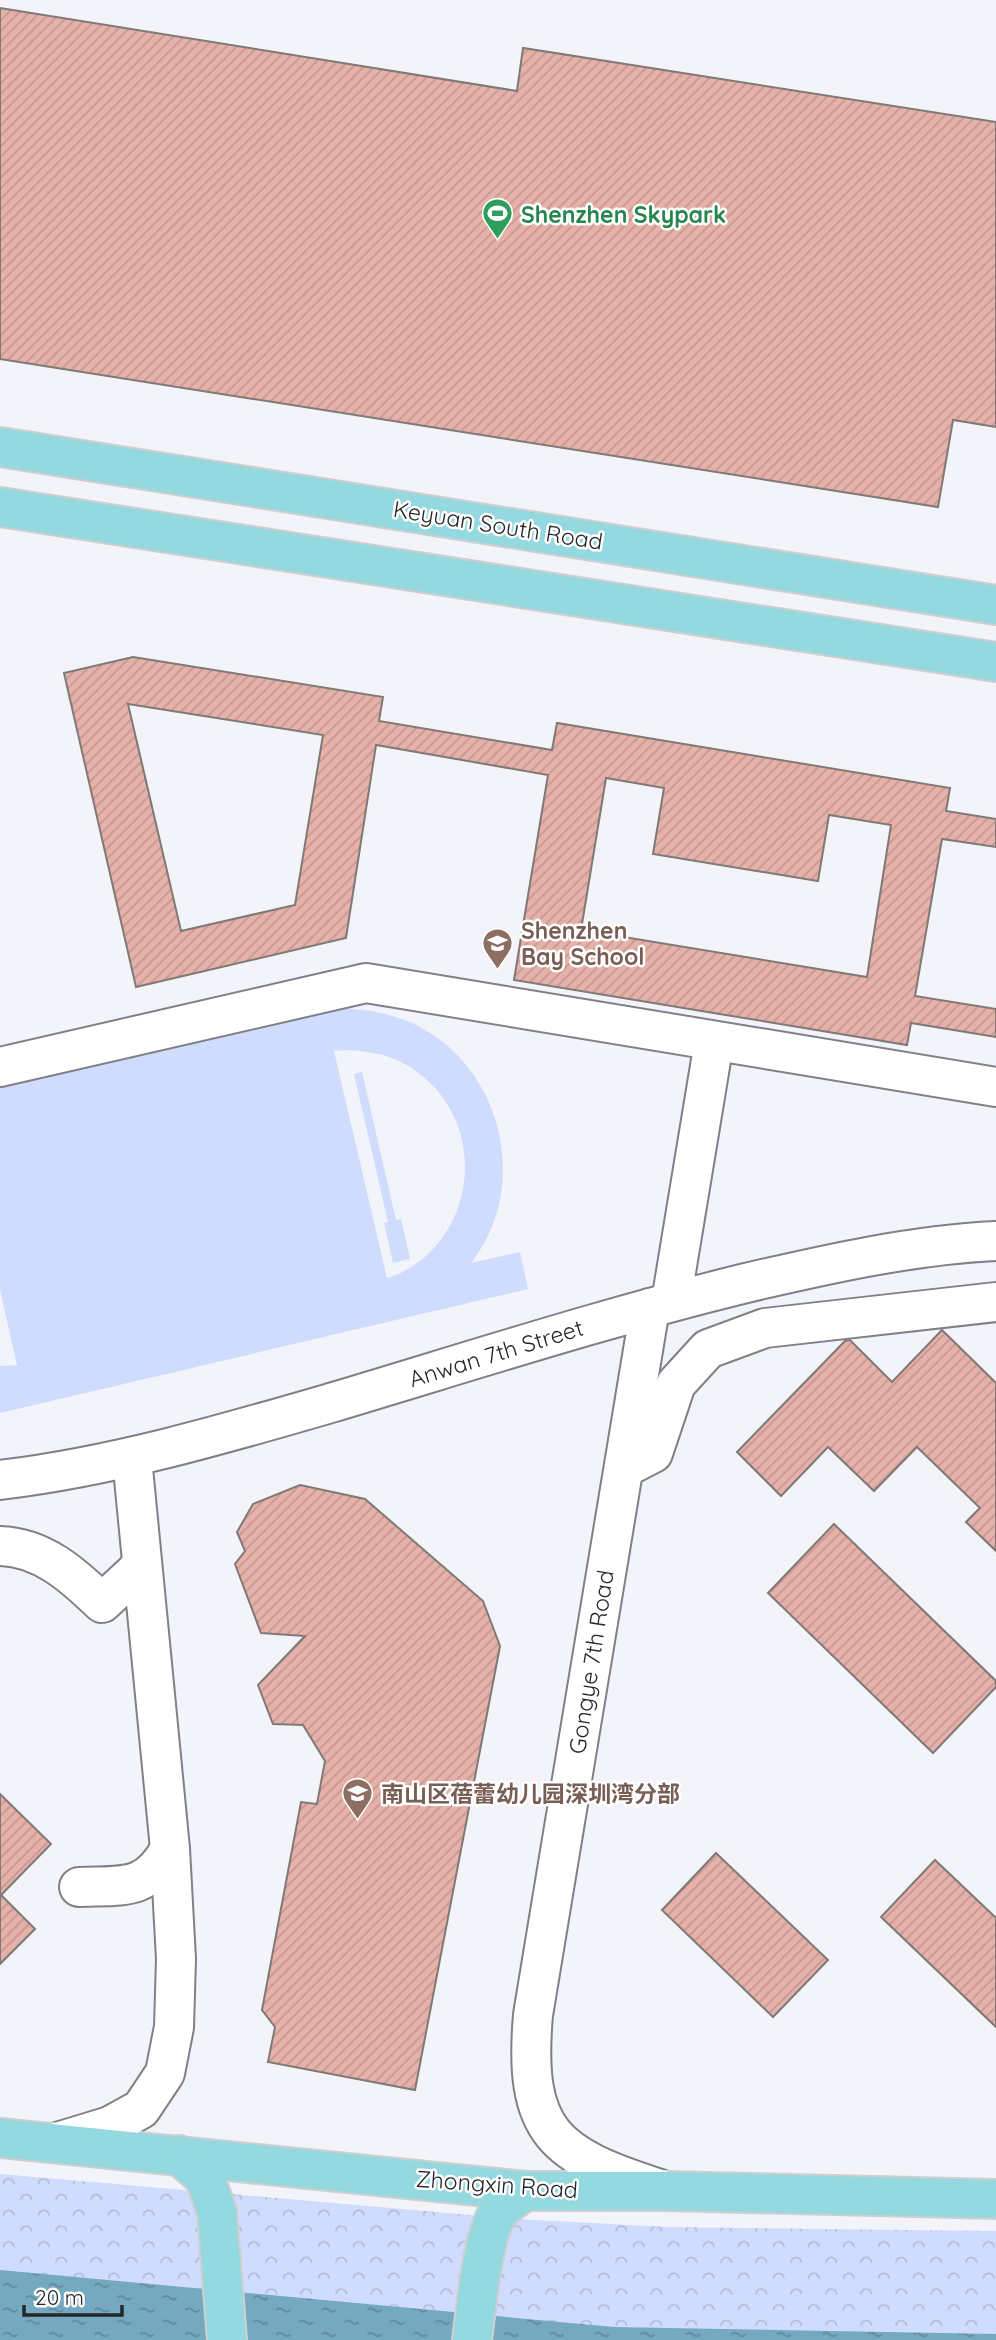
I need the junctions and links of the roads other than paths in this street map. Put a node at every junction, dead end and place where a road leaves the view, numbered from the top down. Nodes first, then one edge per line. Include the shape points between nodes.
1 (0, 447) edge
2 (0, 507) edge
3 (996, 605) edge
4 (996, 662) edge
5 (714, 1042) junction
6 (0, 1067) edge
7 (996, 1087) edge
8 (996, 1241) edge
9 (996, 1302) edge
10 (660, 1305) junction
11 (132, 1458) junction
12 (624, 1468) junction
13 (0, 1480) edge
14 (0, 1546) edge
15 (142, 1566) junction
16 (170, 1849) junction
17 (79, 1887) dead end
18 (0, 2138) edge
19 (54, 2143) junction
20 (179, 2155) junction
21 (526, 2190) junction
22 (666, 2191) junction
23 (996, 2199) edge
24 (227, 2340) edge
25 (472, 2340) edge

1 - 3 main road, Keyuan South Road
2 - 4 main road
5 - 6 street via 366,983
5 - 7 street
5 - 10 street, Gongye 7th Road
8 - 10 street, Anwan 7th Street via 854,1260
9 - 12 street via 765,1328 708,1349 676,1384 653,1453
10 - 11 street, Anwan 7th Street
10 - 12 street, Gongye 7th Road
11 - 13 street, Anwan 7th Street
11 - 15 street
12 - 22 street, Gongye 7th Road via 533,2015 531,2071 537,2107 548,2128 570,2151 596,2166
14 - 15 street via 37,1552 102,1603
15 - 16 street
16 - 17 street via 147,1879
16 - 19 street via 176,1959 174,2027 165,2073 141,2109 110,2126
18 - 19 main road, Zhongxin Road
19 - 20 main road, Zhongxin Road
20 - 21 main road, Zhongxin Road
20 - 24 main road via 205,2178 217,2212
21 - 22 main road, Zhongxin Road
21 - 25 main road via 508,2201 495,2217
22 - 23 main road, Zhongxin Road

